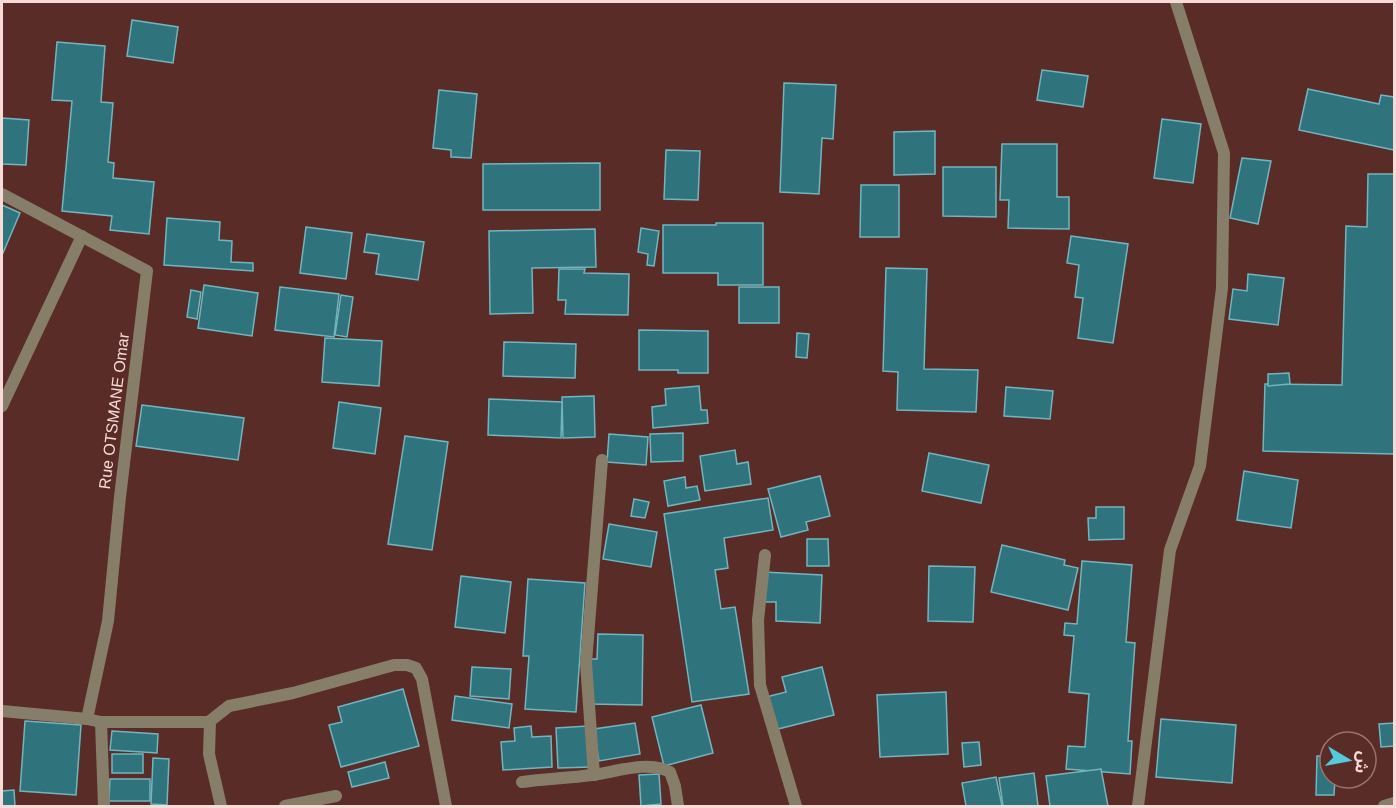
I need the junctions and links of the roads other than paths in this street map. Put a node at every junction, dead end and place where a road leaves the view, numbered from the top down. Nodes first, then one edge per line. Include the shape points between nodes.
1 (1176, 2) edge
2 (2, 194) edge
3 (82, 236) junction
4 (2, 406) edge
5 (602, 460) dead end
6 (765, 555) dead end
7 (2, 711) edge
8 (87, 719) junction
9 (101, 722) junction
10 (209, 722) junction
11 (594, 775) junction
12 (522, 782) dead end
13 (336, 796) dead end
14 (1395, 803) edge
15 (104, 807) edge
16 (220, 807) edge
17 (285, 807) edge
18 (446, 807) edge
19 (678, 807) edge
20 (796, 807) edge
21 (1138, 807) edge
22 (1384, 807) edge

1 - 21 street via 1224,153 1222,288 1200,466 1170,550
2 - 3 street, Rue OTSMANE Omar
3 - 4 street
3 - 8 street, Rue OTSMANE Omar via 147,271 108,621
5 - 11 street via 586,663
6 - 20 street via 758,620 760,685
7 - 8 street
8 - 9 street
9 - 10 street
9 - 15 street
10 - 16 street via 209,754
10 - 18 street via 229,706 293,693 394,664 416,668 422,679
11 - 12 street
11 - 19 street via 661,767 670,772
13 - 17 street
14 - 22 street

